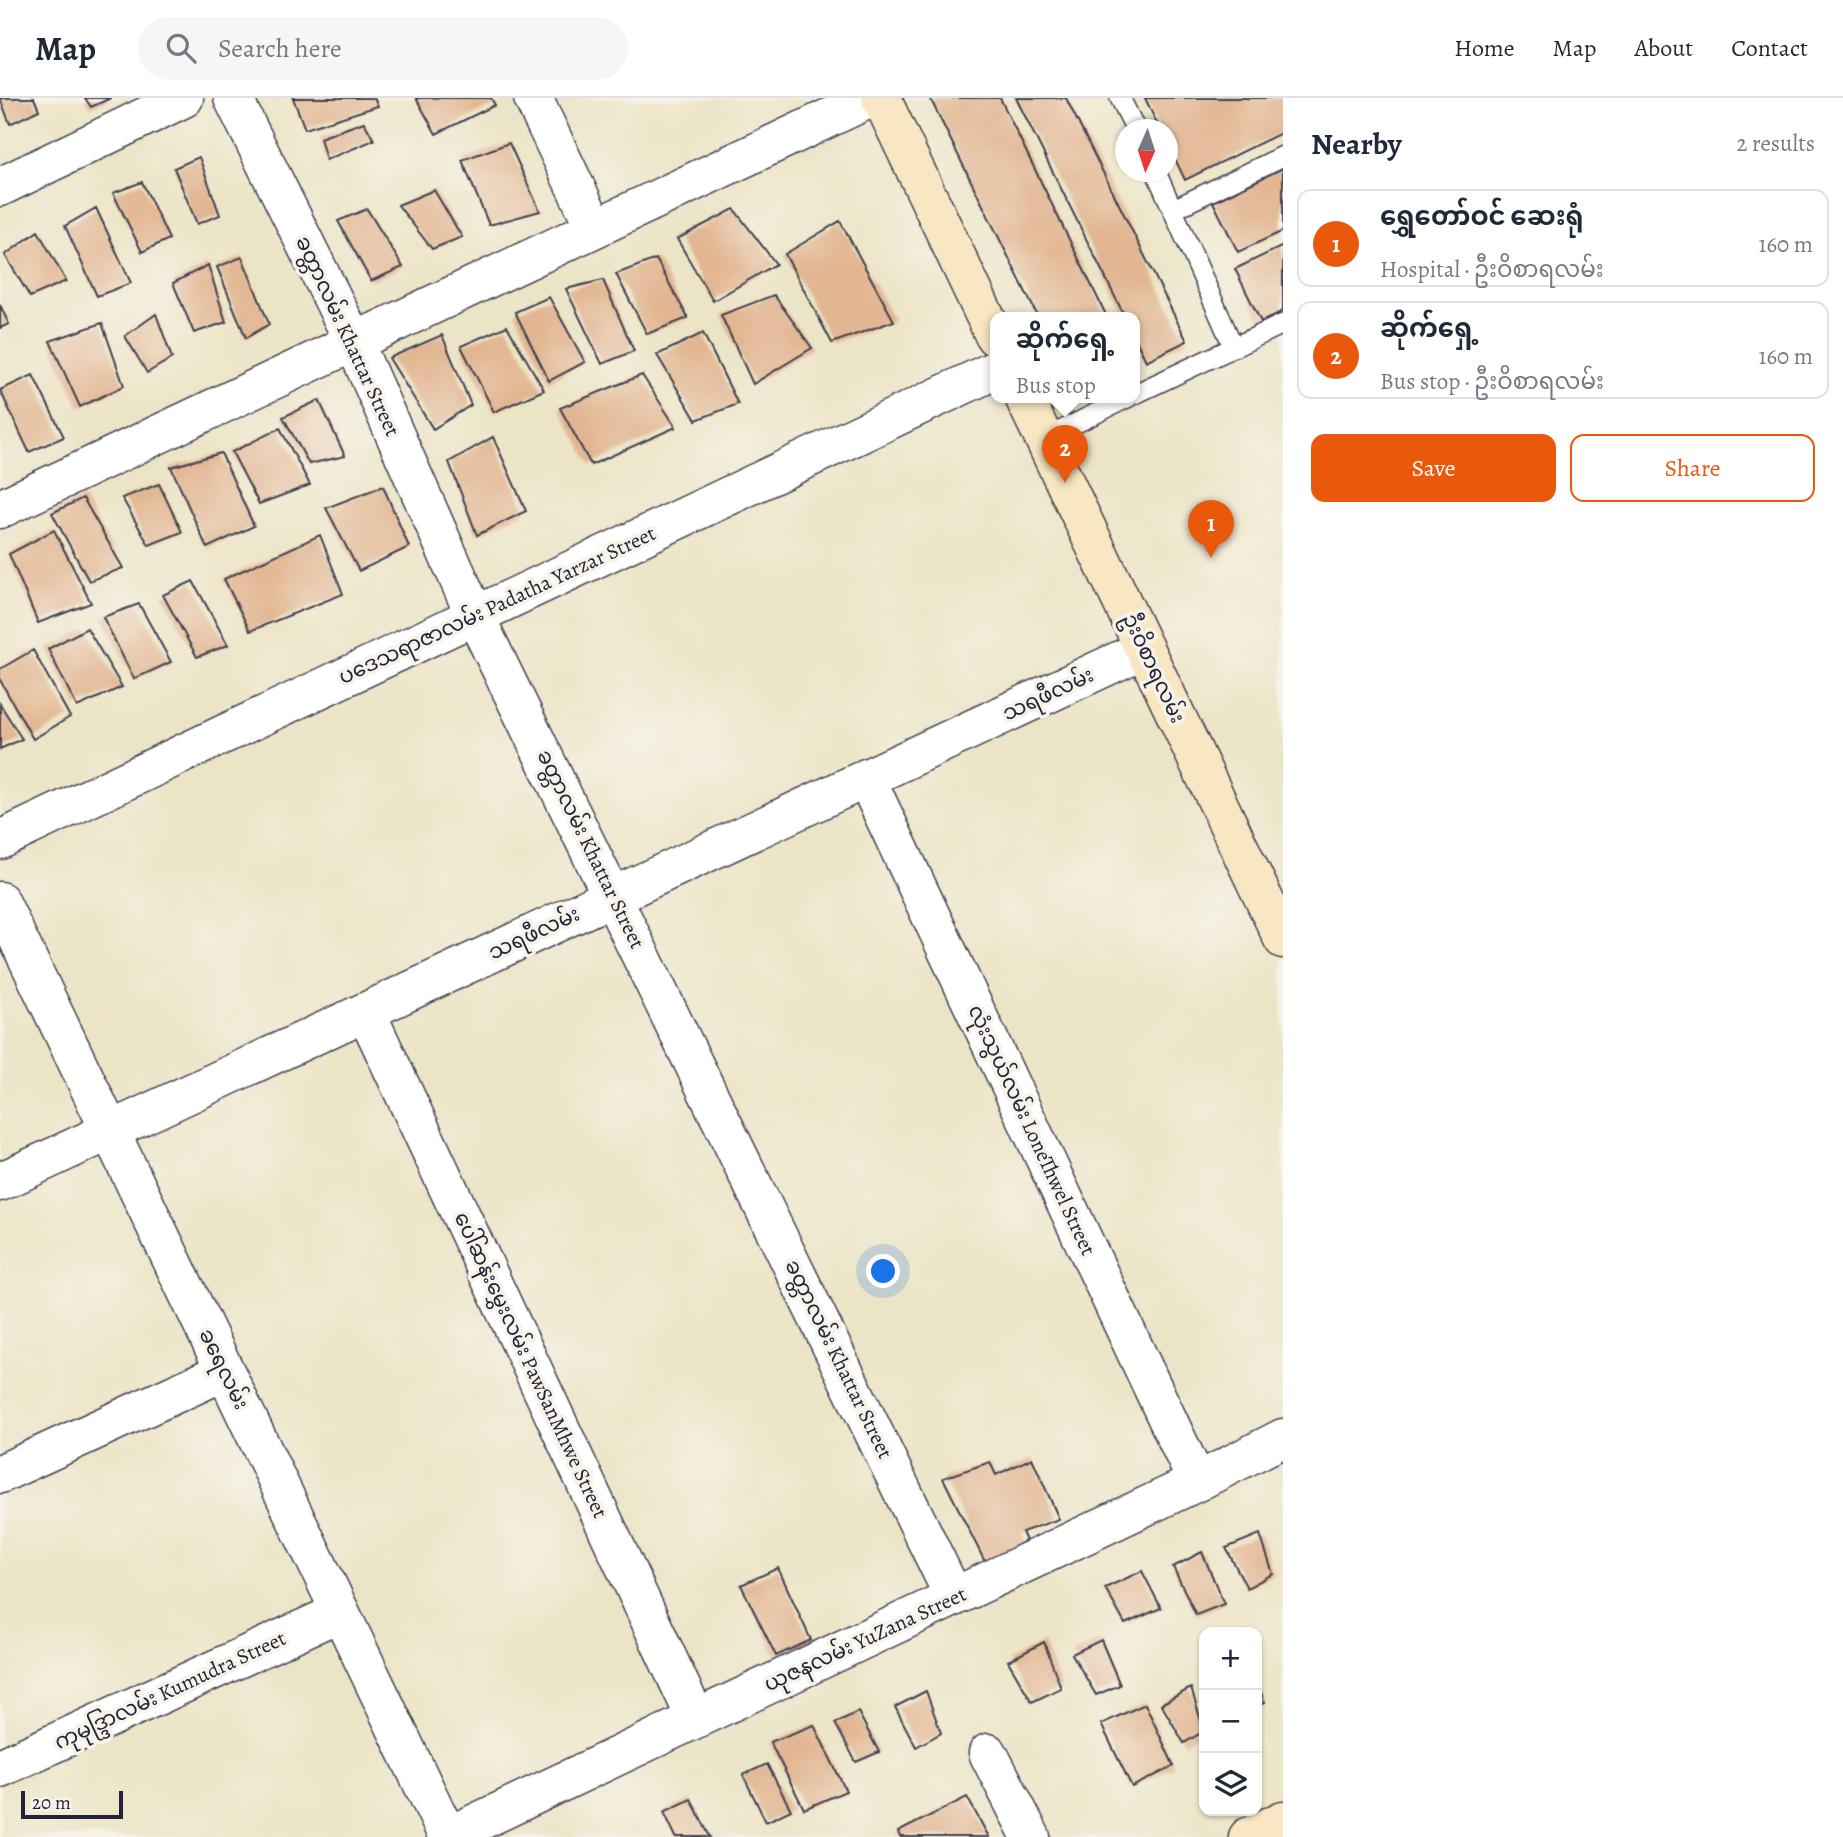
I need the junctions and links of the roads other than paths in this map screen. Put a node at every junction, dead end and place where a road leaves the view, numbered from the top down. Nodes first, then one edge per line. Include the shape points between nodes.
1 (184, 98) edge
2 (233, 98) edge
3 (533, 98) edge
4 (870, 98) edge
5 (881, 98) edge
6 (1120, 98) edge
7 (1130, 119) edge
8 (1283, 156) edge
9 (1161, 182) edge
10 (0, 187) edge
11 (1174, 209) junction
12 (595, 228) junction
13 (1283, 324) edge
14 (990, 327) edge
15 (354, 342) junction
16 (1233, 346) junction
17 (990, 372) edge
18 (1140, 392) edge
19 (1027, 403) edge
20 (1117, 403) edge
21 (1044, 439) junction
22 (0, 509) edge
23 (475, 616) junction
24 (1144, 649) junction
25 (866, 778) junction
26 (0, 840) edge
27 (614, 895) junction
28 (0, 901) edge
29 (1283, 939) edge
30 (366, 1012) junction
31 (110, 1130) junction
32 (0, 1182) edge
33 (225, 1371) junction
34 (1283, 1438) edge
35 (0, 1474) edge
36 (1197, 1482) junction
37 (954, 1597) junction
38 (340, 1612) junction
39 (696, 1719) junction
40 (988, 1753) dead end
41 (0, 1768) edge
42 (1283, 1820) edge
43 (447, 1837) edge
44 (1031, 1837) edge
45 (1248, 1837) edge

1 - 10 street
2 - 15 street, ခတ္တာလမ်း Khattar Street
3 - 12 street
4 - 12 street
5 - 14 main road
6 - 7 lane
8 - 11 lane
9 - 11 lane
11 - 16 lane
12 - 15 street
13 - 16 lane
15 - 22 street
15 - 23 street, ခတ္တာလမ်း Khattar Street
16 - 18 lane
17 - 23 street, ပဒေသရာဇာလမ်း Padatha Yarzar Street
19 - 21 main road, ဦးဝိစာရလမ်း
20 - 21 lane
21 - 24 main road, ဦးဝိစာရလမ်း
23 - 26 street, ပဒေသရာဇာလမ်း Padatha Yarzar Street
23 - 27 street, ခတ္တာလမ်း Khattar Street
24 - 25 street, သရဖီလမ်း
24 - 29 main road, ဦးဝိစာရလမ်း
25 - 27 street, သရဖီလမ်း
25 - 36 street, လုံးသွယ်လမ်း LoneThwel Street
27 - 30 street, သရဖီလမ်း
27 - 37 street, ခတ္တာလမ်း Khattar Street
28 - 31 street, ခရေလမ်း
30 - 31 street, သရဖီလမ်း
30 - 39 street, ပေါ်ဆန်းမွှေးလမ်း PawSanMhwe Street
31 - 32 street, သရဖီလမ်း
31 - 33 street, ခရေလမ်း
33 - 35 street
33 - 38 street, ခရေလမ်း
34 - 36 street, ယုဇနလမ်း YuZana Street
36 - 37 street, ယုဇနလမ်း YuZana Street
37 - 39 street, ယုဇနလမ်း YuZana Street
38 - 41 street, ကုမုဒ္ဒြာလမ်း Kumudra Street
38 - 43 street, ခရေလမ်း
39 - 43 street, ယုဇနလမ်း YuZana Street
40 - 44 street
42 - 45 main road

